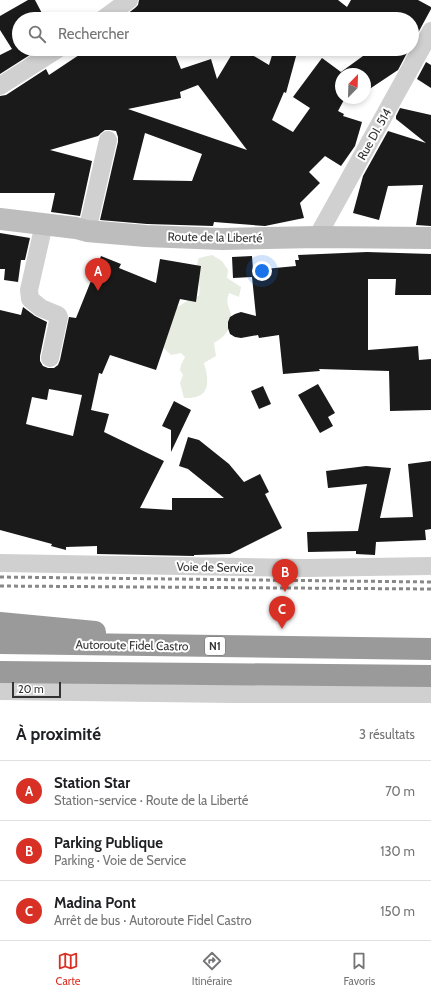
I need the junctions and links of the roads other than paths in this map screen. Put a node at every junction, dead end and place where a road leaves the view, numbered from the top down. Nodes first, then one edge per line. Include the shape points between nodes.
1 (130, 0) edge
2 (113, 12) edge
3 (431, 30) edge
4 (419, 52) edge
5 (47, 56) edge
6 (417, 56) edge
7 (0, 86) edge
8 (108, 140) dead end
9 (0, 219) edge
10 (44, 224) junction
11 (87, 231) junction
12 (316, 237) junction
13 (431, 238) edge
14 (50, 358) dead end
15 (0, 563) edge
16 (431, 566) edge
17 (0, 623) edge
18 (0, 643) edge
19 (244, 647) junction
20 (431, 649) edge
21 (0, 672) edge
22 (431, 676) edge
23 (0, 691) edge
24 (431, 694) edge
25 (232, 701) edge

1 - 2 street
3 - 4 street, Rue DI. 514
5 - 7 street
6 - 12 street, Rue DI. 514
8 - 11 street
9 - 10 main road, Route de la Liberté
10 - 11 main road, Route de la Liberté
10 - 14 street via 29,290 30,299 59,317
11 - 12 main road, Route de la Liberté via 222,239
12 - 13 main road, Route de la Liberté
15 - 16 street, Voie de Service via 305,568
17 - 19 highway
18 - 19 highway, Autoroute Fidel Castro / N1
19 - 20 highway, Autoroute Fidel Castro / N1
21 - 22 highway
23 - 25 street
24 - 25 street

